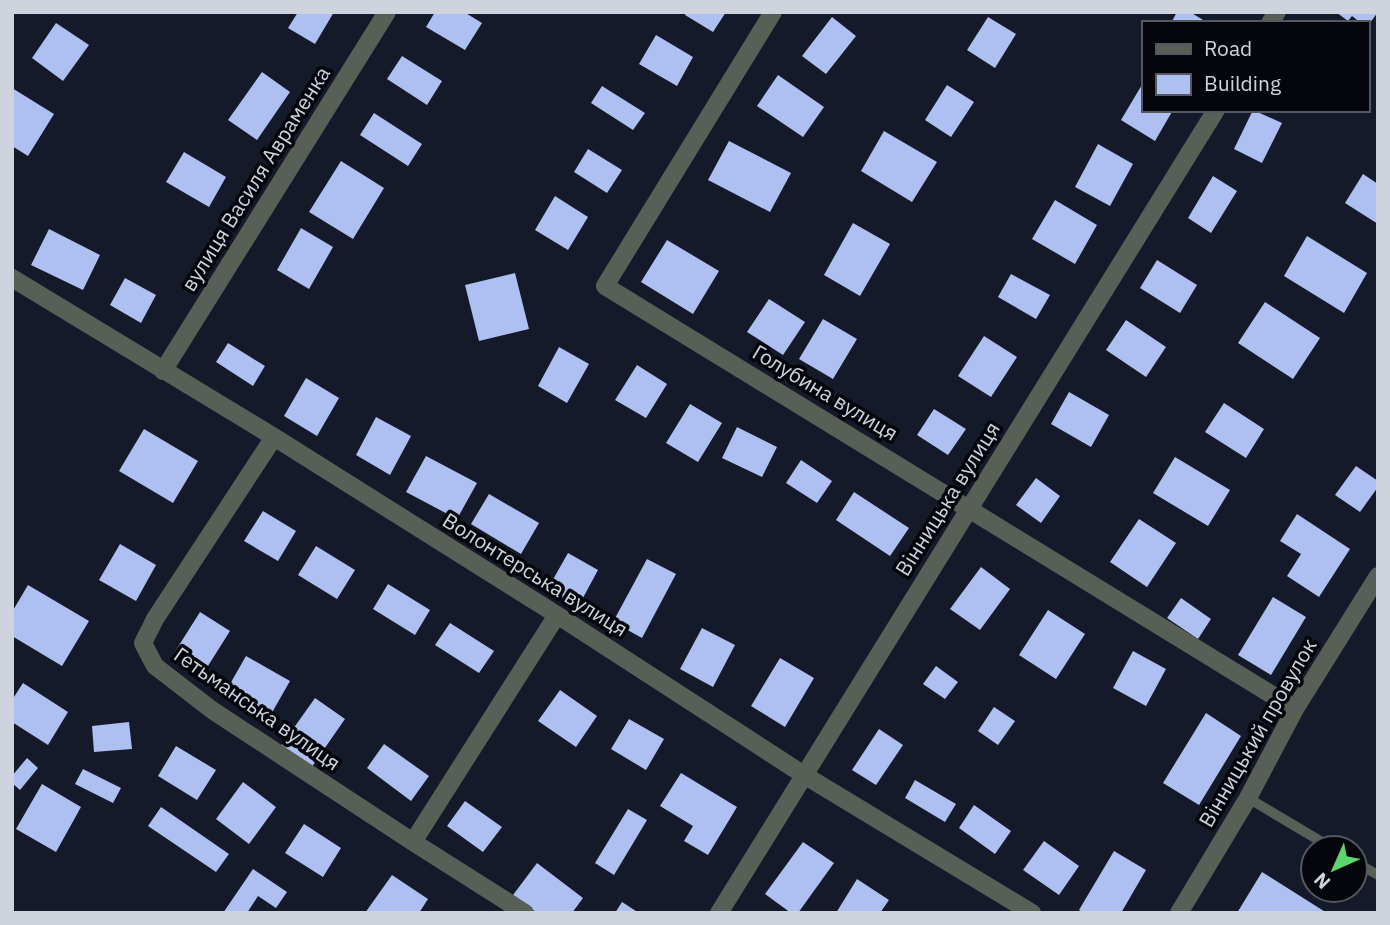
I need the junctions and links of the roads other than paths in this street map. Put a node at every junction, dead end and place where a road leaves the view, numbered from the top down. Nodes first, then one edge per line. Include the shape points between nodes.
1 (387, 12) edge
2 (773, 12) edge
3 (1215, 112) edge
4 (12, 278) edge
5 (163, 371) junction
6 (274, 437) junction
7 (970, 508) junction
8 (1378, 576) edge
9 (557, 615) junction
10 (1295, 709) junction
11 (804, 775) junction
12 (1248, 798) junction
13 (1308, 834) edge
14 (413, 842) junction
15 (525, 913) edge
16 (719, 913) edge
17 (1031, 913) edge
18 (1179, 913) edge

1 - 5 street, вулиця Василя Авраменка
2 - 7 street, Голубина вулиця via 605,286
3 - 7 street, Вінницька вулиця
4 - 5 street, Волонтерська вулиця
5 - 6 street, Волонтерська вулиця
6 - 9 street, Волонтерська вулиця
6 - 14 street, Гетьманська вулиця via 143,643 155,666 212,710
7 - 10 street, Голубина вулиця
7 - 11 street, Вінницька вулиця
8 - 10 street, Вінницький провулок
9 - 11 street, Волонтерська вулиця
9 - 14 street
10 - 12 street, Вінницький провулок
11 - 16 street, Вінницька вулиця
11 - 17 street, Волонтерська вулиця
12 - 13 lane
12 - 18 street, Вінницький провулок
14 - 15 street, Гетьманська вулиця

